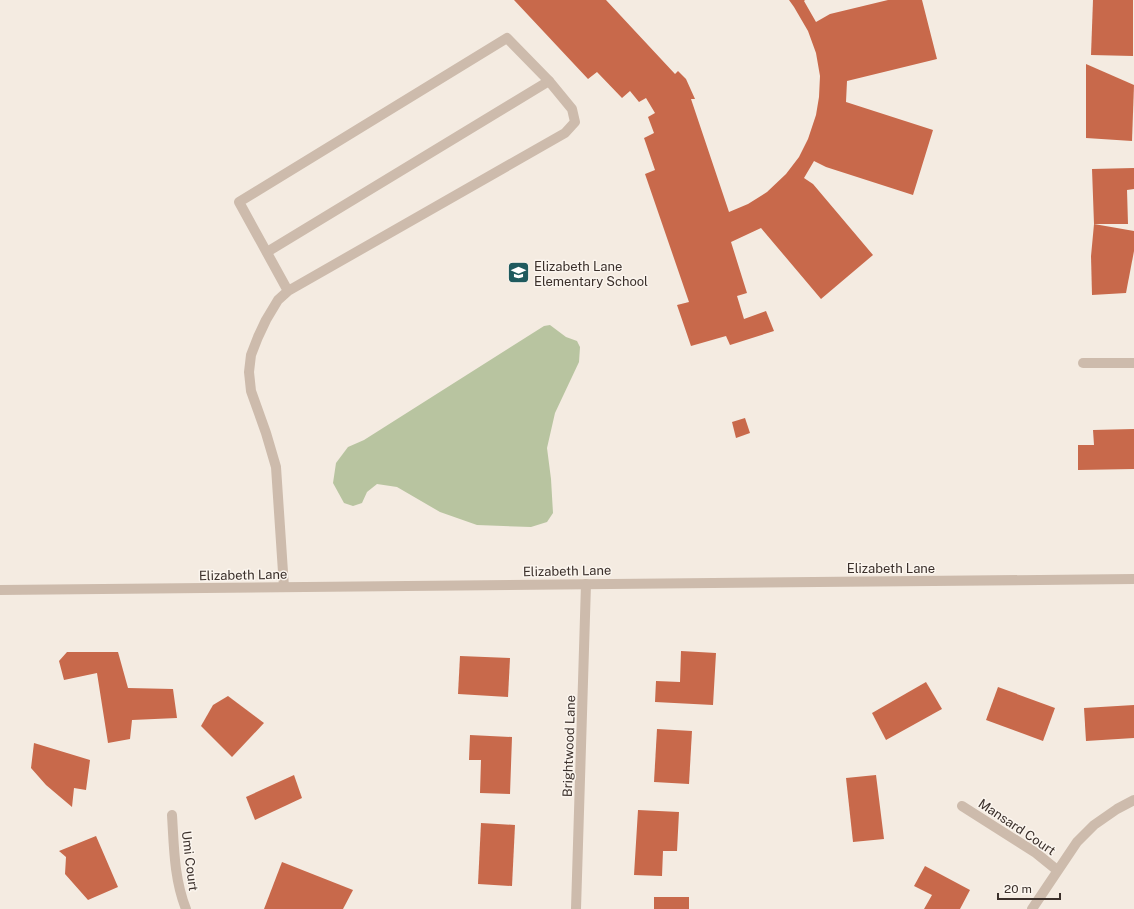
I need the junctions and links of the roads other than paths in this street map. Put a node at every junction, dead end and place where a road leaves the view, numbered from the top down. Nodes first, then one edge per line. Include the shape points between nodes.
1 (549, 81) junction
2 (267, 252) junction
3 (288, 291) junction
4 (1134, 362) edge
5 (1083, 363) dead end
6 (1134, 579) edge
7 (586, 584) junction
8 (284, 587) junction
9 (0, 590) edge
10 (1134, 800) edge
11 (962, 806) dead end
12 (172, 815) dead end
13 (1057, 870) junction
14 (186, 909) edge
15 (576, 909) edge
16 (1032, 909) edge

1 - 2 street
1 - 2 street via 507,38 239,202
1 - 3 street via 572,109 575,122 565,132
2 - 3 street
3 - 8 street via 278,300 266,320 251,355 249,372 251,391 276,467
4 - 5 street
6 - 7 street, Elizabeth Lane
7 - 8 street, Elizabeth Lane
7 - 15 street, Brightwood Lane
8 - 9 street, Elizabeth Lane
10 - 13 street via 1094,825 1076,842
11 - 13 street, Mansard Court via 1036,853
12 - 14 street, Umi Court via 176,869
13 - 16 street

